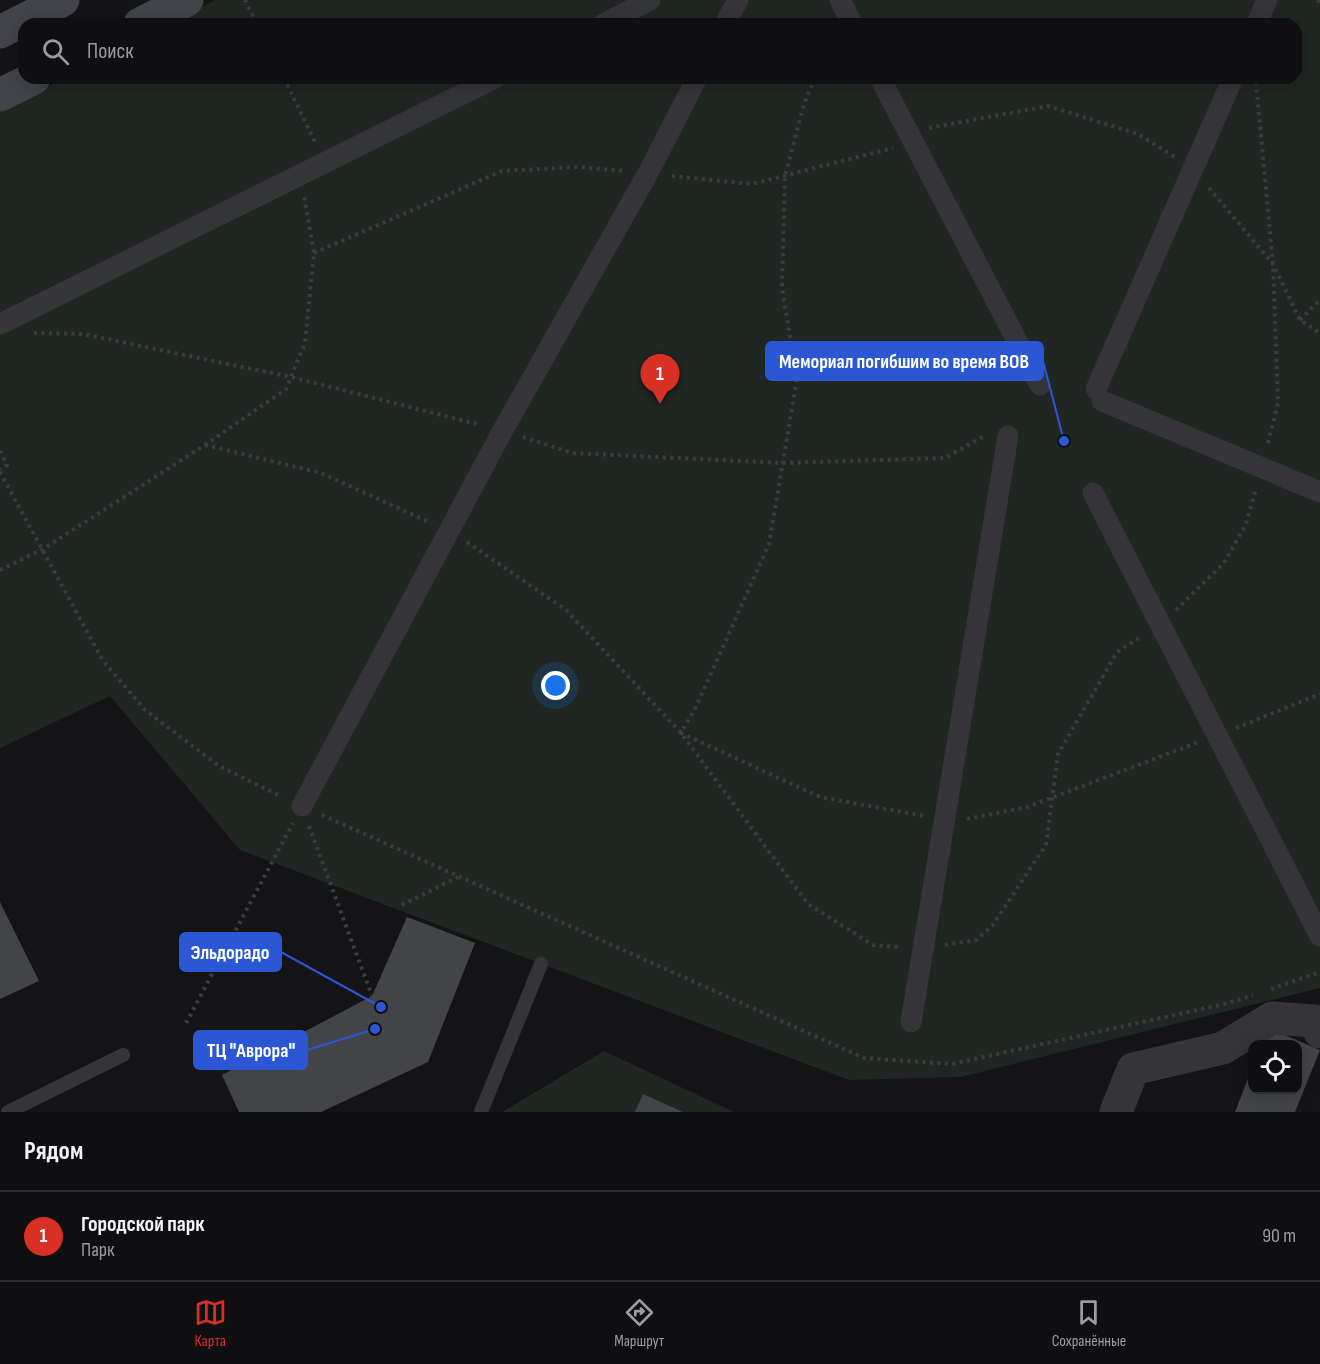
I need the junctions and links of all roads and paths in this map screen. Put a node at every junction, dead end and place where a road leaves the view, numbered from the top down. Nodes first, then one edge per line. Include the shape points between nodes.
1 (63, 0) edge
2 (187, 0) edge
3 (245, 0) edge
4 (650, 0) edge
5 (738, 0) edge
6 (840, 0) edge
7 (1267, 0) edge
8 (1318, 0) edge
9 (1320, 5) edge
10 (28, 18) edge
11 (152, 18) edge
12 (254, 18) edge
13 (615, 18) edge
14 (728, 18) edge
15 (849, 18) edge
16 (1260, 18) edge
17 (18, 23) edge
18 (0, 32) edge
19 (22, 84) edge
20 (287, 84) edge
21 (483, 84) edge
22 (694, 84) edge
23 (812, 84) edge
24 (883, 84) edge
25 (1230, 84) edge
26 (1256, 84) edge
27 (0, 95) edge
28 (927, 129) dead end
29 (326, 163) junction
30 (1193, 169) junction
31 (300, 176) junction
32 (1273, 264) junction
33 (1320, 300) edge
34 (1300, 320) junction
35 (0, 324) edge
36 (1320, 333) edge
37 (1040, 385) dead end
38 (1008, 436) dead end
39 (205, 445) junction
40 (0, 451) edge
41 (1262, 468) junction
42 (0, 470) edge
43 (1320, 492) edge
44 (1093, 493) dead end
45 (450, 531) junction
46 (43, 549) junction
47 (0, 570) edge
48 (1160, 624) junction
49 (1320, 694) edge
50 (681, 733) junction
51 (1217, 735) junction
52 (1052, 797) junction
53 (302, 806) junction
54 (944, 819) junction
55 (459, 876) junction
56 (402, 905) dead end
57 (1320, 936) edge
58 (924, 948) junction
59 (541, 964) dead end
60 (1320, 972) edge
61 (1269, 989) dead end
62 (1259, 993) dead end
63 (372, 996) dead end
64 (911, 1022) dead end
65 (186, 1023) dead end
66 (1320, 1032) edge
67 (123, 1055) dead end
68 (8, 1112) edge
69 (481, 1112) edge
70 (1116, 1112) edge

1 - 10 main road
2 - 11 main road
3 - 12 path
4 - 13 street
5 - 14 street
6 - 15 street
7 - 16 street
8 - 9 path
17 - 18 main road
19 - 27 main road
20 - 29 path
21 - 29 street
22 - 45 street
23 - 50 path via 785,176 782,288 797,379 769,544
24 - 37 street
25 - 30 street
26 - 32 path
28 - 30 path via 1048,106 1138,134
29 - 31 street
30 - 32 path
30 - 41 street via 1099,395
31 - 35 street
31 - 39 path via 314,253 305,343 286,389
32 - 34 path
32 - 41 path via 1278,403
33 - 34 path
34 - 36 path
38 - 54 street
39 - 45 path via 321,473
39 - 46 path
40 - 42 path via 7,465
41 - 43 street
41 - 48 path via 1246,524 1224,563
42 - 46 path
44 - 48 street
45 - 50 path via 566,610
45 - 53 street
46 - 47 path
46 - 53 path via 103,661 145,710 219,766
48 - 51 street
48 - 52 path via 1117,652 1058,754
49 - 51 path
50 - 54 path via 820,797
50 - 58 path via 808,904 873,945
51 - 52 path
51 - 57 street
52 - 54 path via 1027,807 956,822
52 - 58 path via 1046,845 992,926 976,940
53 - 55 path
53 - 63 path
53 - 65 path
54 - 58 street
55 - 56 path
55 - 62 path via 864,1058 952,1064
58 - 64 street
59 - 69 lane
60 - 61 path
66 - 70 street via 1314,1021 1272,1018 1223,1048 1134,1069
67 - 68 lane

